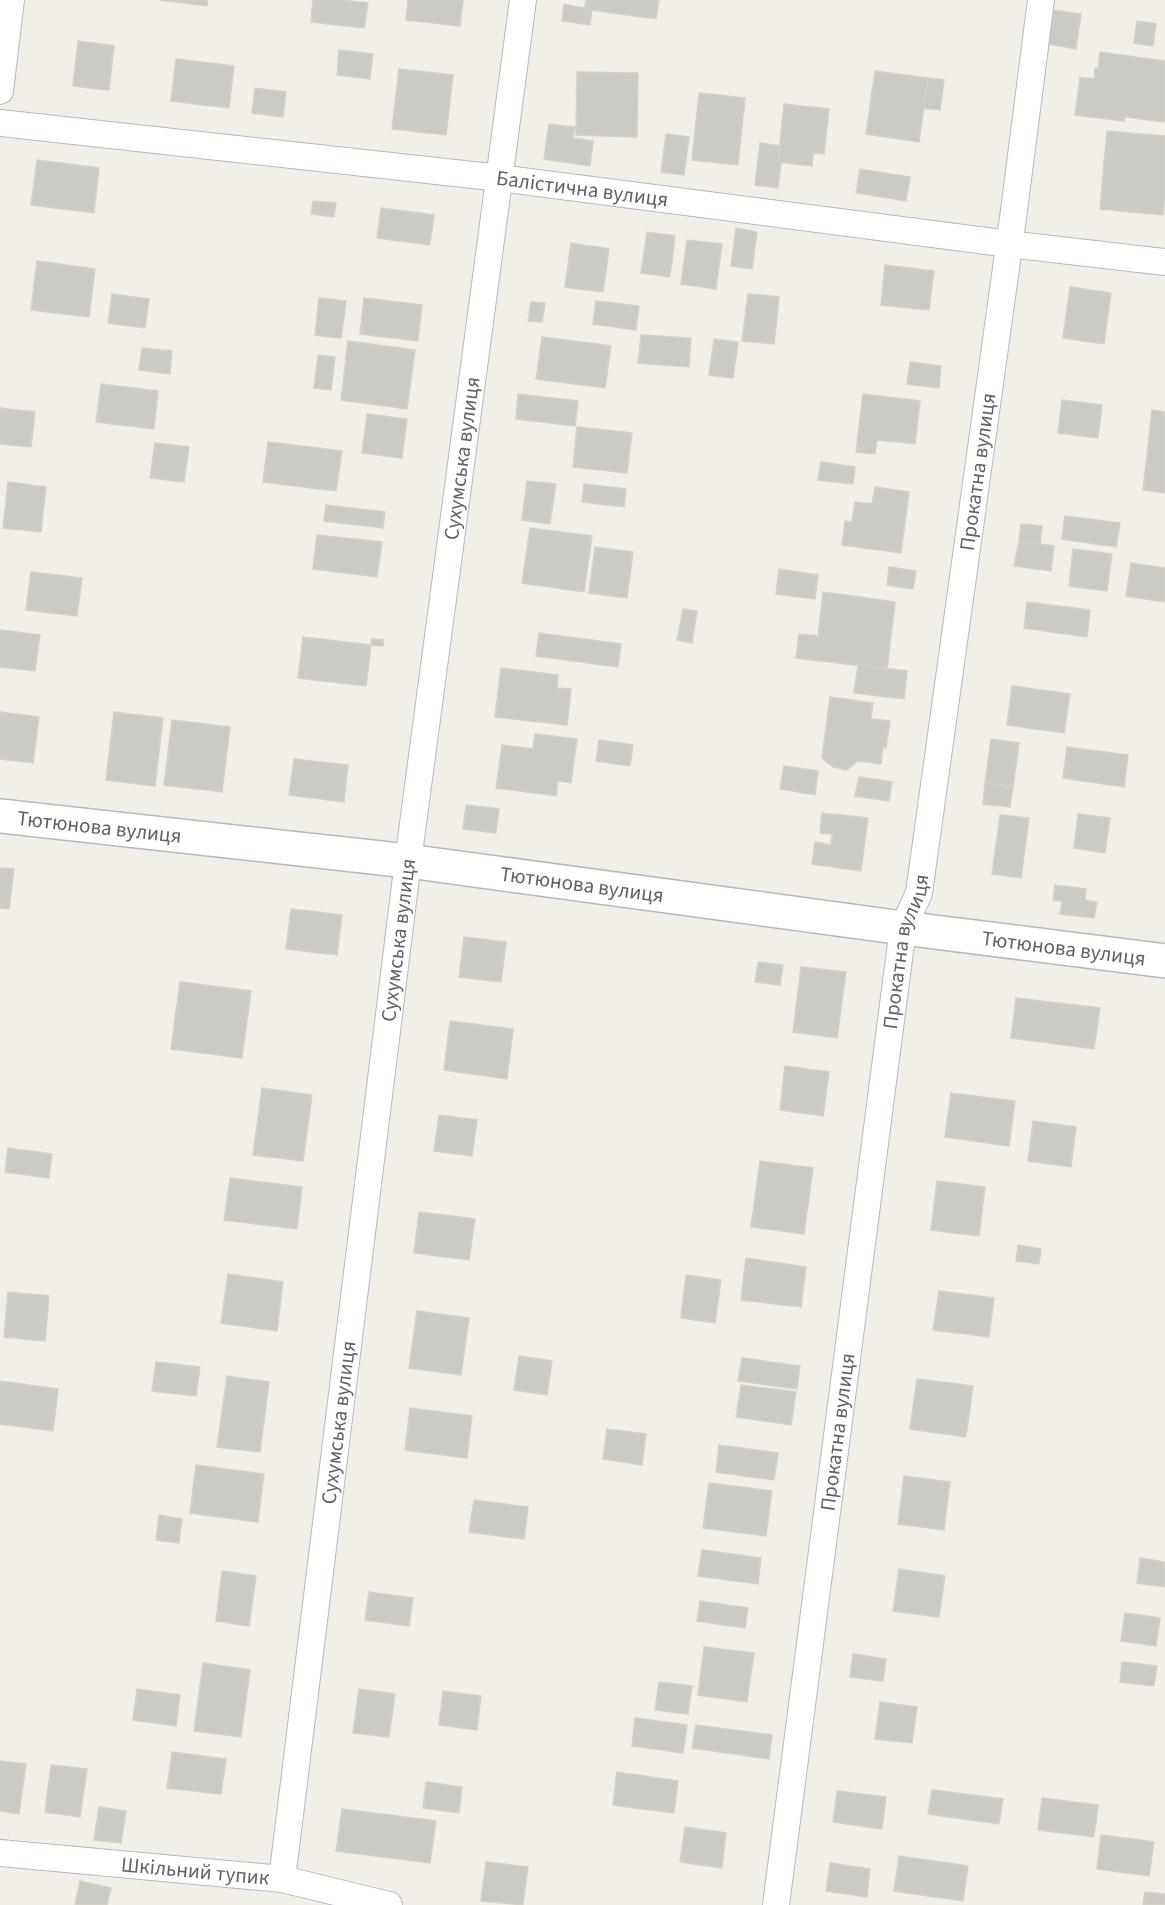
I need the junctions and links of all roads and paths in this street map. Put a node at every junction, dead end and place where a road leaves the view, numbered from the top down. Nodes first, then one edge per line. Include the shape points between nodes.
1 (11, 0) edge
2 (523, 0) edge
3 (1041, 0) edge
4 (0, 91) edge
5 (0, 123) edge
6 (500, 178) junction
7 (1009, 244) junction
8 (1165, 262) edge
9 (0, 816) edge
10 (408, 861) junction
11 (903, 928) junction
12 (1165, 961) edge
13 (0, 1853) edge
14 (282, 1880) junction
15 (389, 1905) edge
16 (776, 1905) edge

1 - 4 street
2 - 6 street, Сухумська вулиця
3 - 7 street, Прокатна вулиця
5 - 6 street, Балістична вулиця
6 - 7 street, Балістична вулиця
6 - 10 street, Сухумська вулиця
7 - 8 street, Балістична вулиця
7 - 11 street, Прокатна вулиця via 919,893
9 - 10 street, Тютюнова вулиця
10 - 11 street, Тютюнова вулиця
10 - 14 street, Сухумська вулиця
11 - 12 street, Тютюнова вулиця
11 - 16 street, Прокатна вулиця
13 - 14 street, Шкільний тупик
14 - 15 street, Шкільний тупик

